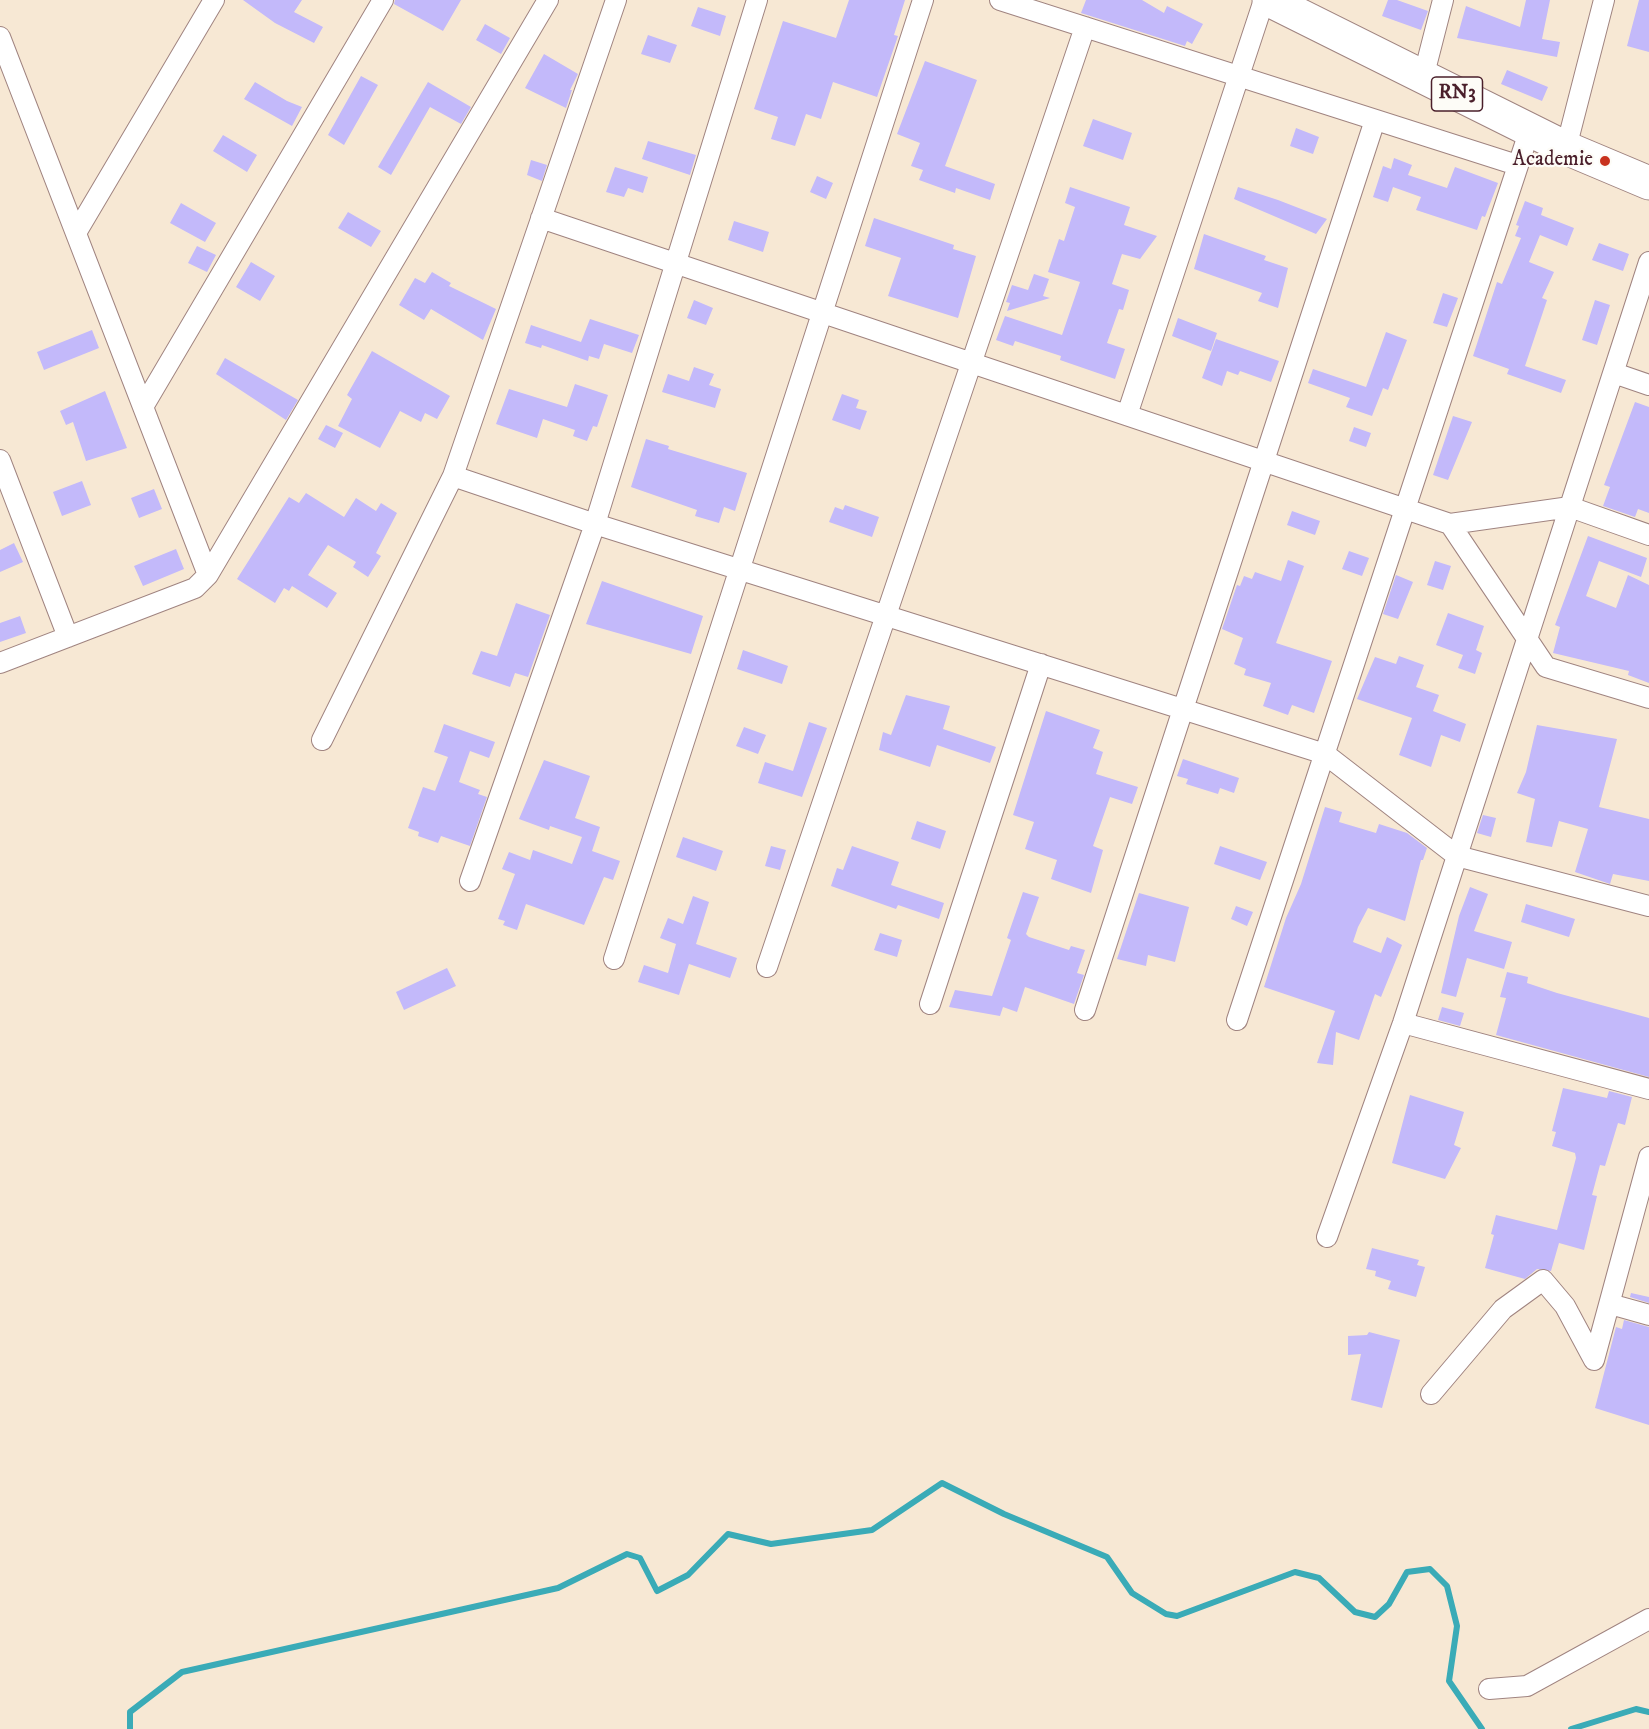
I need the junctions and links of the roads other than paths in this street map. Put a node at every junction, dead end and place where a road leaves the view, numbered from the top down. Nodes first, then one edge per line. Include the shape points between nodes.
1 (214, 0) edge
2 (383, 0) edge
3 (548, 0) edge
4 (616, 0) edge
5 (757, 0) edge
6 (923, 0) edge
7 (1000, 0) edge
8 (1443, 0) edge
9 (1604, 0) edge
10 (1278, 3) edge
11 (1085, 27) junction
12 (0, 37) edge
13 (1239, 76) junction
14 (1423, 78) junction
15 (1375, 120) junction
16 (1530, 129) junction
17 (1566, 148) junction
18 (1517, 165) junction
19 (1649, 183) edge
20 (541, 218) junction
21 (76, 233) junction
22 (1649, 262) edge
23 (675, 264) junction
24 (822, 313) junction
25 (971, 363) junction
26 (1614, 373) junction
27 (1649, 386) edge
28 (143, 407) junction
29 (1127, 415) junction
30 (0, 460) edge
31 (1263, 461) junction
32 (453, 476) junction
33 (1570, 507) junction
34 (1405, 509) junction
35 (595, 524) junction
36 (1450, 524) junction
37 (1649, 535) edge
38 (740, 570) junction
39 (208, 575) junction
40 (886, 615) junction
41 (68, 637) junction
42 (1527, 639) junction
43 (0, 663) edge
44 (1041, 664) junction
45 (1649, 698) edge
46 (1183, 709) junction
47 (322, 740) dead end
48 (1325, 754) junction
49 (1457, 856) junction
50 (470, 881) dead end
51 (1649, 906) edge
52 (614, 959) dead end
53 (768, 967) dead end
54 (930, 1004) dead end
55 (1085, 1010) dead end
56 (1238, 1020) dead end
57 (1404, 1023) junction
58 (1649, 1089) edge
59 (1649, 1157) edge
60 (1327, 1237) dead end
61 (1610, 1304) junction
62 (1649, 1315) edge
63 (1431, 1394) dead end
64 (1649, 1619) edge
65 (1489, 1689) dead end

1 - 21 street
2 - 28 street
3 - 39 street
4 - 20 street
5 - 23 street
6 - 24 street
7 - 11 street
8 - 14 street
9 - 17 street
10 - 13 street
10 - 14 highway, RN3
11 - 13 street
11 - 25 street
12 - 21 street
13 - 15 street
13 - 29 street
14 - 16 highway, RN3
15 - 18 street
15 - 31 street
16 - 17 highway, RN3
16 - 18 street
17 - 19 highway, RN3
18 - 34 street
20 - 23 street
20 - 32 street
21 - 28 street
22 - 26 street
23 - 24 street
23 - 35 street
24 - 25 street
24 - 38 street
25 - 29 street
25 - 40 street
26 - 27 street
26 - 33 street
28 - 39 street
29 - 31 street
30 - 41 street
31 - 34 street
31 - 46 street
32 - 35 street
32 - 47 street
33 - 36 street
33 - 37 street
33 - 42 street
34 - 36 street
34 - 48 street
35 - 38 street
35 - 50 street
36 - 42 street
38 - 40 street
38 - 52 street
39 - 41 street via 195,588
40 - 44 street
40 - 53 street
41 - 43 street
42 - 45 street via 1546,667
42 - 49 street
44 - 46 street
44 - 54 street
46 - 48 street
46 - 55 street
48 - 49 street
48 - 56 street
49 - 51 street
49 - 57 street
57 - 58 street
57 - 60 street
59 - 61 street
61 - 62 street
61 - 63 street via 1594,1360 1565,1306 1543,1280 1503,1309
64 - 65 street via 1527,1686

